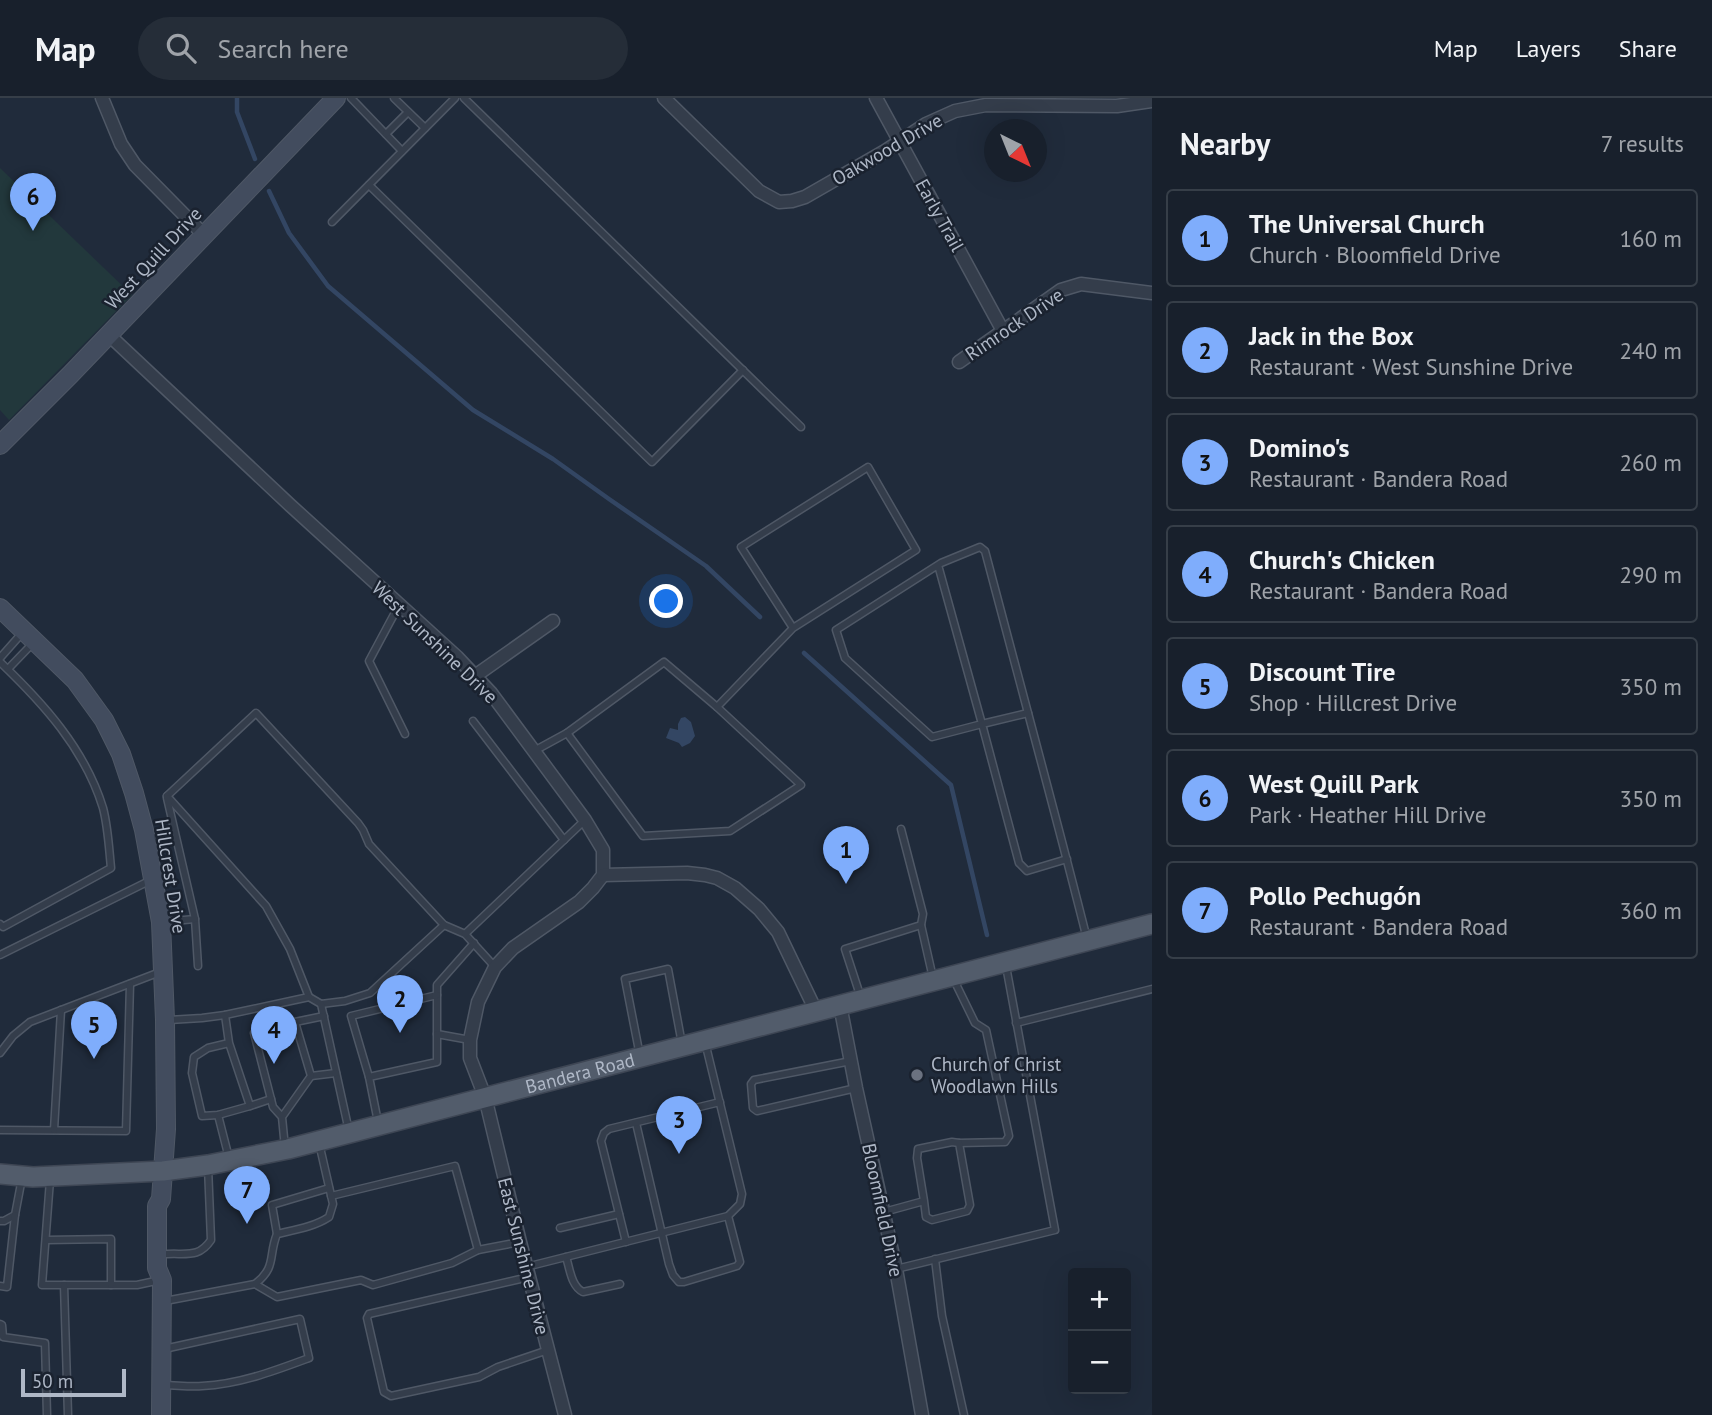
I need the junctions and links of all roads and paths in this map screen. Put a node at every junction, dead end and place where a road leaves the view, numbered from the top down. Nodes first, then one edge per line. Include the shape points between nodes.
1 (102, 98) edge
2 (336, 98) edge
3 (351, 98) edge
4 (394, 98) edge
5 (455, 98) edge
6 (464, 98) edge
7 (664, 98) edge
8 (876, 98) edge
9 (1152, 101) edge
10 (408, 112) junction
11 (425, 128) junction
12 (386, 134) junction
13 (899, 141) junction
14 (402, 151) junction
15 (369, 185) junction
16 (332, 222) dead end
17 (204, 235) junction
18 (1152, 293) edge
19 (1003, 331) junction
20 (109, 335) junction
21 (959, 362) dead end
22 (743, 370) junction
23 (801, 427) dead end
24 (0, 445) edge
25 (938, 565) junction
26 (399, 605) junction
27 (0, 608) edge
28 (553, 621) dead end
29 (793, 628) junction
30 (29, 636) junction
31 (0, 660) edge
32 (8, 669) junction
33 (475, 676) junction
34 (717, 707) junction
35 (1028, 713) junction
36 (473, 720) dead end
37 (982, 724) junction
38 (567, 733) junction
39 (405, 734) dead end
40 (534, 751) junction
41 (167, 796) junction
42 (585, 820) junction
43 (901, 829) dead end
44 (175, 836) junction
45 (145, 838) junction
46 (564, 840) junction
47 (1067, 859) junction
48 (603, 875) junction
49 (152, 879) junction
50 (195, 919) junction
51 (161, 922) junction
52 (0, 924) edge
53 (1152, 924) edge
54 (444, 925) junction
55 (920, 925) junction
56 (464, 934) junction
57 (1087, 941) junction
58 (474, 943) junction
59 (0, 955) edge
60 (1005, 962) junction
61 (198, 965) dead end
62 (495, 967) junction
63 (162, 971) junction
64 (943, 978) junction
65 (130, 984) junction
66 (1152, 989) edge
67 (437, 995) junction
68 (309, 997) junction
69 (862, 999) junction
70 (321, 1004) junction
71 (840, 1005) junction
72 (61, 1010) junction
73 (816, 1011) junction
74 (225, 1015) junction
75 (324, 1016) junction
76 (164, 1020) junction
77 (295, 1022) junction
78 (1016, 1023) junction
79 (437, 1034) junction
80 (470, 1040) junction
81 (704, 1041) junction
82 (229, 1043) junction
83 (683, 1045) junction
84 (0, 1053) edge
85 (640, 1057) junction
86 (851, 1061) junction
87 (336, 1073) junction
88 (311, 1076) junction
89 (369, 1077) junction
90 (856, 1088) junction
91 (485, 1097) junction
92 (271, 1099) junction
93 (720, 1102) junction
94 (250, 1106) junction
95 (218, 1115) junction
96 (282, 1117) junction
97 (636, 1123) junction
98 (379, 1125) junction
99 (0, 1130) edge
100 (54, 1130) junction
101 (349, 1133) junction
102 (319, 1141) junction
103 (959, 1143) junction
104 (285, 1149) junction
105 (229, 1161) junction
106 (208, 1165) junction
107 (163, 1171) junction
108 (0, 1174) edge
109 (22, 1176) junction
110 (50, 1176) junction
111 (329, 1188) junction
112 (331, 1196) junction
113 (161, 1199) junction
114 (924, 1201) junction
115 (884, 1212) junction
116 (619, 1214) junction
117 (15, 1216) junction
118 (728, 1216) junction
119 (0, 1221) edge
120 (560, 1228) dead end
121 (662, 1232) junction
122 (277, 1234) junction
123 (46, 1240) junction
124 (520, 1242) junction
125 (626, 1242) junction
126 (478, 1250) junction
127 (167, 1254) junction
128 (566, 1257) junction
129 (935, 1259) junction
130 (896, 1269) junction
131 (528, 1272) junction
132 (162, 1280) junction
133 (255, 1284) junction
134 (620, 1284) dead end
135 (64, 1285) junction
136 (111, 1285) junction
137 (0, 1286) edge
138 (162, 1302) junction
139 (0, 1324) edge
140 (161, 1350) junction
141 (548, 1350) junction
142 (162, 1384) junction
143 (47, 1415) edge
144 (68, 1415) edge
145 (161, 1415) edge
146 (565, 1415) edge
147 (922, 1415) edge
148 (964, 1415) edge

1 - 17 street via 135,165
2 - 17 street, West Quill Drive
3 - 12 lane
4 - 10 lane
5 - 11 lane
6 - 22 lane
7 - 13 street, Oakwood Drive via 759,191 779,202 804,197
8 - 13 street, Early Trail
9 - 13 street, Oakwood Drive via 1117,106 978,106 940,117
10 - 11 lane
10 - 12 lane
11 - 14 lane
12 - 14 lane
13 - 19 street, Early Trail
14 - 15 lane
15 - 16 lane
15 - 22 lane via 652,462
17 - 20 street, West Quill Drive
18 - 19 street, Rimrock Drive via 1072,286
19 - 21 street, Rimrock Drive
20 - 24 street, West Quill Drive
20 - 26 street, West Sunshine Drive
22 - 23 lane
25 - 35 lane via 980,547 985,551
25 - 37 lane
25 - 37 lane via 836,630 845,658 932,737
26 - 33 street, West Sunshine Drive
26 - 39 lane via 369,661
27 - 30 street, Hillcrest Drive
28 - 33 street
29 - 29 lane via 916,550 868,467 741,547
29 - 34 lane
30 - 31 lane
30 - 32 lane
30 - 45 street, Hillcrest Drive via 75,680 104,720 121,754
31 - 32 lane
32 - 52 lane via 35,695 86,768 103,810 111,868 3,927
33 - 40 street, West Sunshine Drive
34 - 38 lane via 664,662
34 - 38 lane via 801,785 730,831 643,836
35 - 37 lane
35 - 47 lane
36 - 46 lane
37 - 47 lane via 1019,863 1027,872
38 - 40 lane
40 - 42 street, West Sunshine Drive
41 - 44 lane
41 - 54 lane via 256,713
41 - 68 lane via 266,906
42 - 46 lane
42 - 48 street, West Sunshine Drive via 603,850
43 - 55 lane via 923,914
44 - 45 lane
44 - 50 lane
45 - 49 street, Hillcrest Drive
46 - 56 lane
47 - 57 lane
48 - 62 street via 579,902 513,948
48 - 73 street via 687,873 717,878 735,888 778,932
49 - 51 street, Hillcrest Drive
49 - 59 lane
50 - 51 lane
50 - 61 lane
51 - 63 street, Hillcrest Drive
53 - 57 main road, Bandera Road
54 - 56 lane
54 - 70 lane via 370,993
55 - 64 lane
55 - 69 lane via 845,949
56 - 58 lane
57 - 60 main road, Bandera Road
58 - 62 lane
58 - 67 lane via 437,985
60 - 64 main road, Bandera Road
60 - 78 lane
62 - 80 street via 478,1002
63 - 65 lane
63 - 76 street, Hillcrest Drive
64 - 69 main road, Bandera Road
64 - 103 lane via 975,1023 986,1030 1009,1136 1005,1142
65 - 72 lane
65 - 100 lane via 126,1131
66 - 78 lane
67 - 79 lane
67 - 89 lane via 351,1016
68 - 70 lane
68 - 74 lane
69 - 71 main road, Bandera Road
70 - 75 lane
71 - 73 main road, Bandera Road
71 - 86 street, Bloomfield Drive
72 - 84 lane via 30,1022
72 - 100 lane
73 - 81 main road, Bandera Road
74 - 76 lane
74 - 82 lane
75 - 77 lane
75 - 87 lane
76 - 107 street, Hillcrest Drive
77 - 88 lane
77 - 92 lane via 254,1033
78 - 129 lane via 1055,1230
79 - 80 lane
79 - 89 lane via 437,1062
80 - 91 street via 470,1058
81 - 83 main road, Bandera Road
81 - 93 lane
82 - 94 lane
82 - 95 lane via 208,1048 194,1058 192,1073 202,1116
83 - 85 main road, Bandera Road
83 - 85 lane via 668,969 625,979
85 - 91 main road, Bandera Road
86 - 90 street, Bloomfield Drive
86 - 90 lane via 754,1080 753,1108 757,1111
87 - 88 lane
87 - 101 lane
88 - 96 lane
89 - 98 lane
90 - 115 street, Bloomfield Drive
91 - 98 main road, Bandera Road
91 - 124 street, East Sunshine Drive
92 - 94 lane
92 - 96 lane
93 - 97 lane
93 - 118 lane via 743,1194
94 - 95 lane
95 - 105 lane
96 - 104 lane
97 - 116 lane via 609,1129 601,1141
97 - 121 lane
98 - 101 main road, Bandera Road
99 - 100 lane
101 - 102 main road, Bandera Road
102 - 104 main road, Bandera Road
102 - 111 lane
103 - 114 lane via 918,1149
103 - 114 lane via 970,1205 967,1211 932,1220 926,1217
104 - 105 main road, Bandera Road
105 - 106 main road, Bandera Road
106 - 107 main road, Bandera Road
106 - 127 lane via 211,1240 199,1252
107 - 110 main road, Bandera Road
107 - 113 street, Hillcrest Drive
108 - 109 main road, Bandera Road
109 - 110 main road, Bandera Road
109 - 117 lane
110 - 123 lane
111 - 112 lane
111 - 122 lane via 272,1205
112 - 122 lane via 329,1217
112 - 126 lane via 455,1166
113 - 127 street, Hillcrest Drive via 167,1205
113 - 132 street, Hillcrest Drive via 157,1206 157,1268
114 - 115 lane
115 - 130 street, Bloomfield Drive
116 - 120 lane
116 - 125 lane
117 - 119 lane
117 - 137 lane via 7,1287
118 - 121 lane
118 - 121 lane via 740,1262 684,1282 673,1275
121 - 125 lane
122 - 133 lane via 270,1268
123 - 135 lane via 42,1285
123 - 136 lane via 111,1239
124 - 126 lane
124 - 131 street, East Sunshine Drive
125 - 128 lane
126 - 133 lane via 452,1263 373,1284 361,1280 277,1297
127 - 132 street, Hillcrest Drive
128 - 131 lane
128 - 134 lane via 577,1289 583,1292
129 - 130 lane
129 - 148 lane via 942,1316
130 - 147 street, Bloomfield Drive
131 - 141 street, East Sunshine Drive
131 - 141 lane via 369,1314 384,1392 391,1396 479,1377
132 - 136 lane via 137,1286
132 - 138 street, Hillcrest Drive
133 - 138 lane
135 - 136 lane
135 - 144 lane
138 - 140 street, Hillcrest Drive
139 - 143 lane via 3,1337 45,1343
140 - 142 street, Hillcrest Drive
140 - 142 lane via 300,1319 309,1358 225,1383
141 - 146 street, East Sunshine Drive
142 - 145 street, Hillcrest Drive

